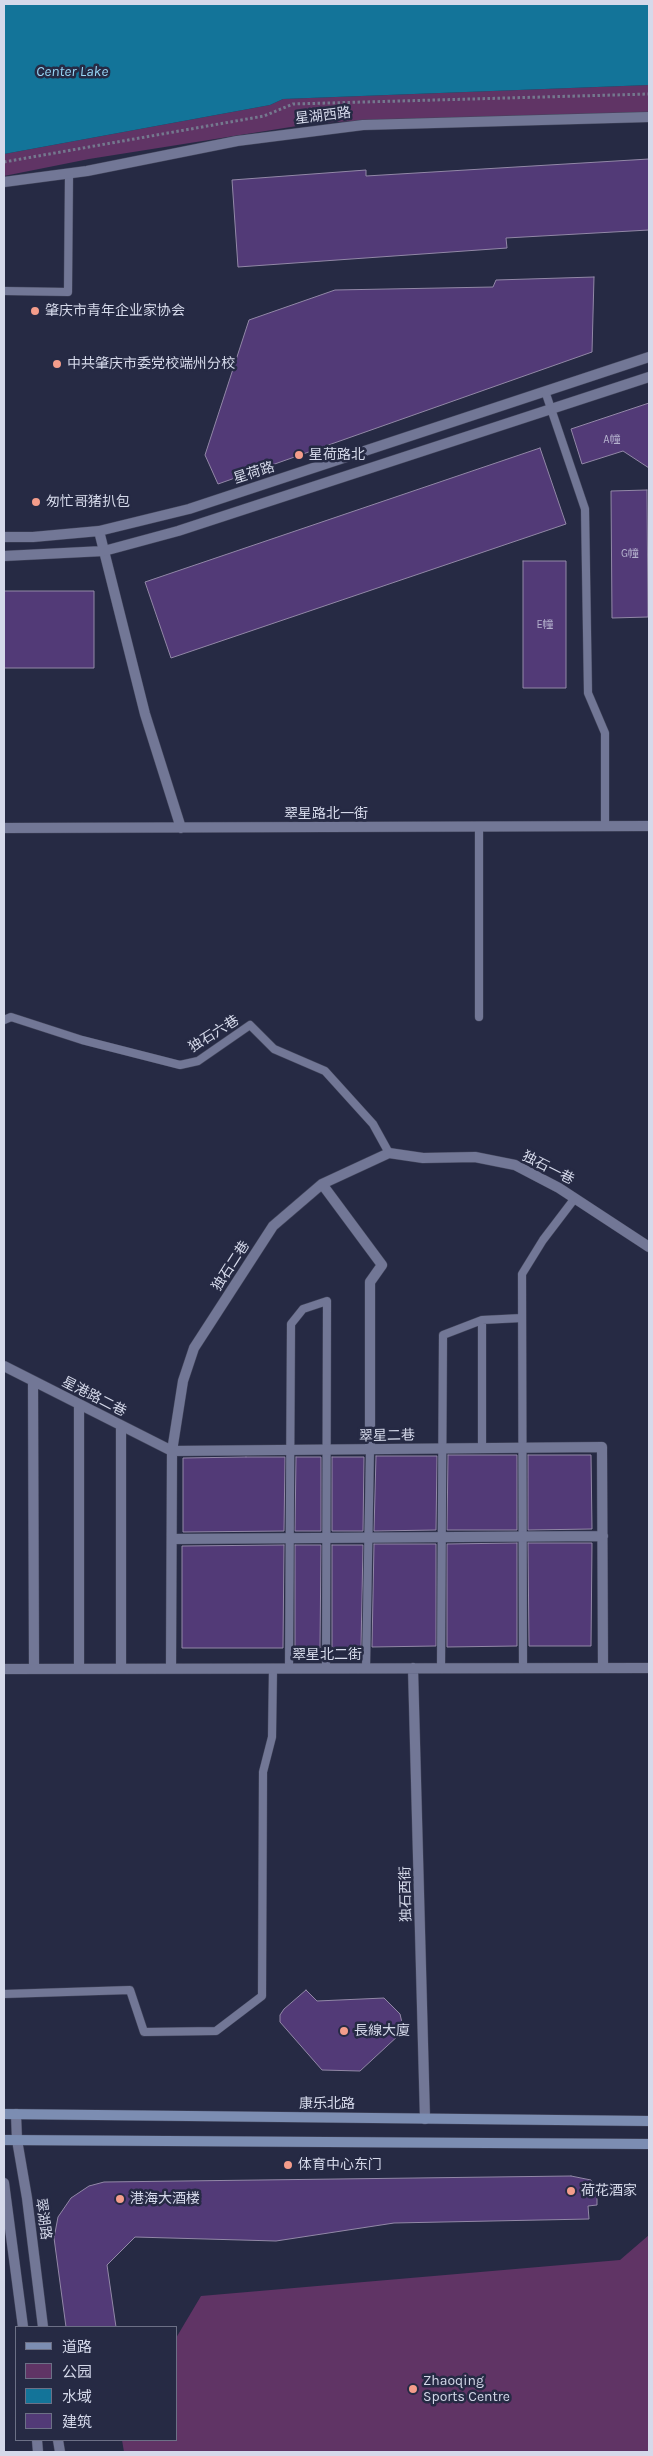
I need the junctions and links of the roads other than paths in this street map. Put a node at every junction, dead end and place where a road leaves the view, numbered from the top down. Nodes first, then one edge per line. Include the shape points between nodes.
1 (649, 117) edge
2 (69, 174) junction
3 (4, 182) edge
4 (5, 291) dead end
5 (649, 357) edge
6 (649, 377) edge
7 (545, 391) junction
8 (551, 409) junction
9 (99, 531) junction
10 (4, 537) edge
11 (104, 551) junction
12 (4, 556) edge
13 (480, 826) junction
14 (605, 826) junction
15 (649, 826) edge
16 (4, 828) edge
17 (181, 828) junction
18 (480, 1017) dead end
19 (4, 1020) edge
20 (390, 1153) junction
21 (322, 1184) junction
22 (575, 1198) junction
23 (649, 1247) edge
24 (522, 1318) junction
25 (482, 1320) junction
26 (4, 1366) edge
27 (33, 1381) junction
28 (79, 1405) junction
29 (121, 1426) junction
30 (482, 1448) junction
31 (523, 1448) junction
32 (442, 1449) junction
33 (290, 1450) junction
34 (327, 1450) junction
35 (370, 1450) junction
36 (172, 1452) junction
37 (603, 1536) junction
38 (442, 1537) junction
39 (523, 1537) junction
40 (290, 1538) junction
41 (326, 1538) junction
42 (368, 1538) junction
43 (172, 1539) junction
44 (4, 1668) edge
45 (34, 1668) junction
46 (79, 1668) junction
47 (121, 1668) junction
48 (171, 1668) junction
49 (273, 1668) junction
50 (289, 1668) junction
51 (326, 1668) junction
52 (366, 1668) junction
53 (413, 1668) junction
54 (441, 1668) junction
55 (523, 1668) junction
56 (603, 1668) junction
57 (649, 1668) edge
58 (4, 1994) edge
59 (4, 2114) edge
60 (16, 2114) junction
61 (425, 2118) junction
62 (649, 2121) edge
63 (4, 2140) edge
64 (17, 2140) junction
65 (649, 2144) edge
66 (4, 2183) edge
67 (23, 2326) edge
68 (44, 2326) edge

1 - 2 street, 星湖西路 via 363,125 237,141
2 - 3 street, 星湖西路
2 - 4 lane via 68,292
5 - 7 street, 星荷路
6 - 8 street
7 - 8 lane
7 - 9 street, 星荷路 via 188,509
8 - 11 street via 178,531
8 - 14 lane via 585,509 588,693 605,733
9 - 10 street, 星荷路
9 - 11 street
11 - 12 street
11 - 17 street via 145,714
13 - 14 street, 翠星路北一街
13 - 17 street, 翠星路北一街
13 - 18 lane
14 - 15 street, 翠星路北一街
16 - 17 street, 翠星路北一街
19 - 20 lane, 独石六巷 via 11,1017 82,1040 180,1065 198,1062 250,1026 274,1049 325,1071 373,1124
20 - 21 street, 独石二巷
20 - 22 street, 独石一巷 via 423,1158 475,1157 514,1166
21 - 35 street via 382,1265 370,1282
21 - 36 street, 独石二巷 via 273,1226 194,1348 183,1382
22 - 23 street, 独石一巷
22 - 24 lane via 522,1274
24 - 25 lane
24 - 31 lane
25 - 30 lane
25 - 32 lane via 443,1335
26 - 27 street, 星港路二巷
27 - 28 street, 星港路二巷
27 - 45 street
28 - 29 street, 星港路二巷
28 - 46 street
29 - 36 street, 星港路二巷
29 - 47 street
30 - 31 street, 翠星二巷
30 - 32 street, 翠星二巷
31 - 37 street, 翠星二巷 via 602,1447
31 - 39 lane
32 - 35 street, 翠星二巷
32 - 38 lane
33 - 34 street, 翠星二巷
33 - 34 lane via 291,1324 303,1309 327,1301
33 - 36 street, 翠星二巷
33 - 40 lane
34 - 35 street, 翠星二巷
34 - 41 lane
35 - 42 lane
36 - 43 street, 独石二巷
37 - 39 street
37 - 56 street
38 - 39 street
38 - 42 street
38 - 54 lane
39 - 55 lane
40 - 41 street
40 - 43 street
40 - 50 lane
41 - 42 street
41 - 51 lane
42 - 52 lane
43 - 48 street, 独石二巷
44 - 45 street, 翠星北二街
45 - 46 street, 翠星北二街
46 - 47 street, 翠星北二街
47 - 48 street, 翠星北二街
48 - 49 street, 翠星北二街
49 - 50 street, 翠星北二街
49 - 58 lane via 272,1737 263,1772 262,1996 216,2031 144,2032 130,1990
50 - 51 street, 翠星北二街
51 - 52 street, 翠星北二街
52 - 53 street, 翠星北二街
53 - 54 street, 翠星北二街
53 - 61 street, 独石西街
54 - 55 street, 翠星北二街
55 - 56 street, 翠星北二街
56 - 57 street, 翠星北二街
59 - 60 main road, 康乐北路
60 - 61 main road, 康乐北路
60 - 64 street, 翠湖路
61 - 62 main road, 康乐北路
63 - 64 main road
64 - 65 main road
64 - 68 street, 翠湖路
66 - 67 street

